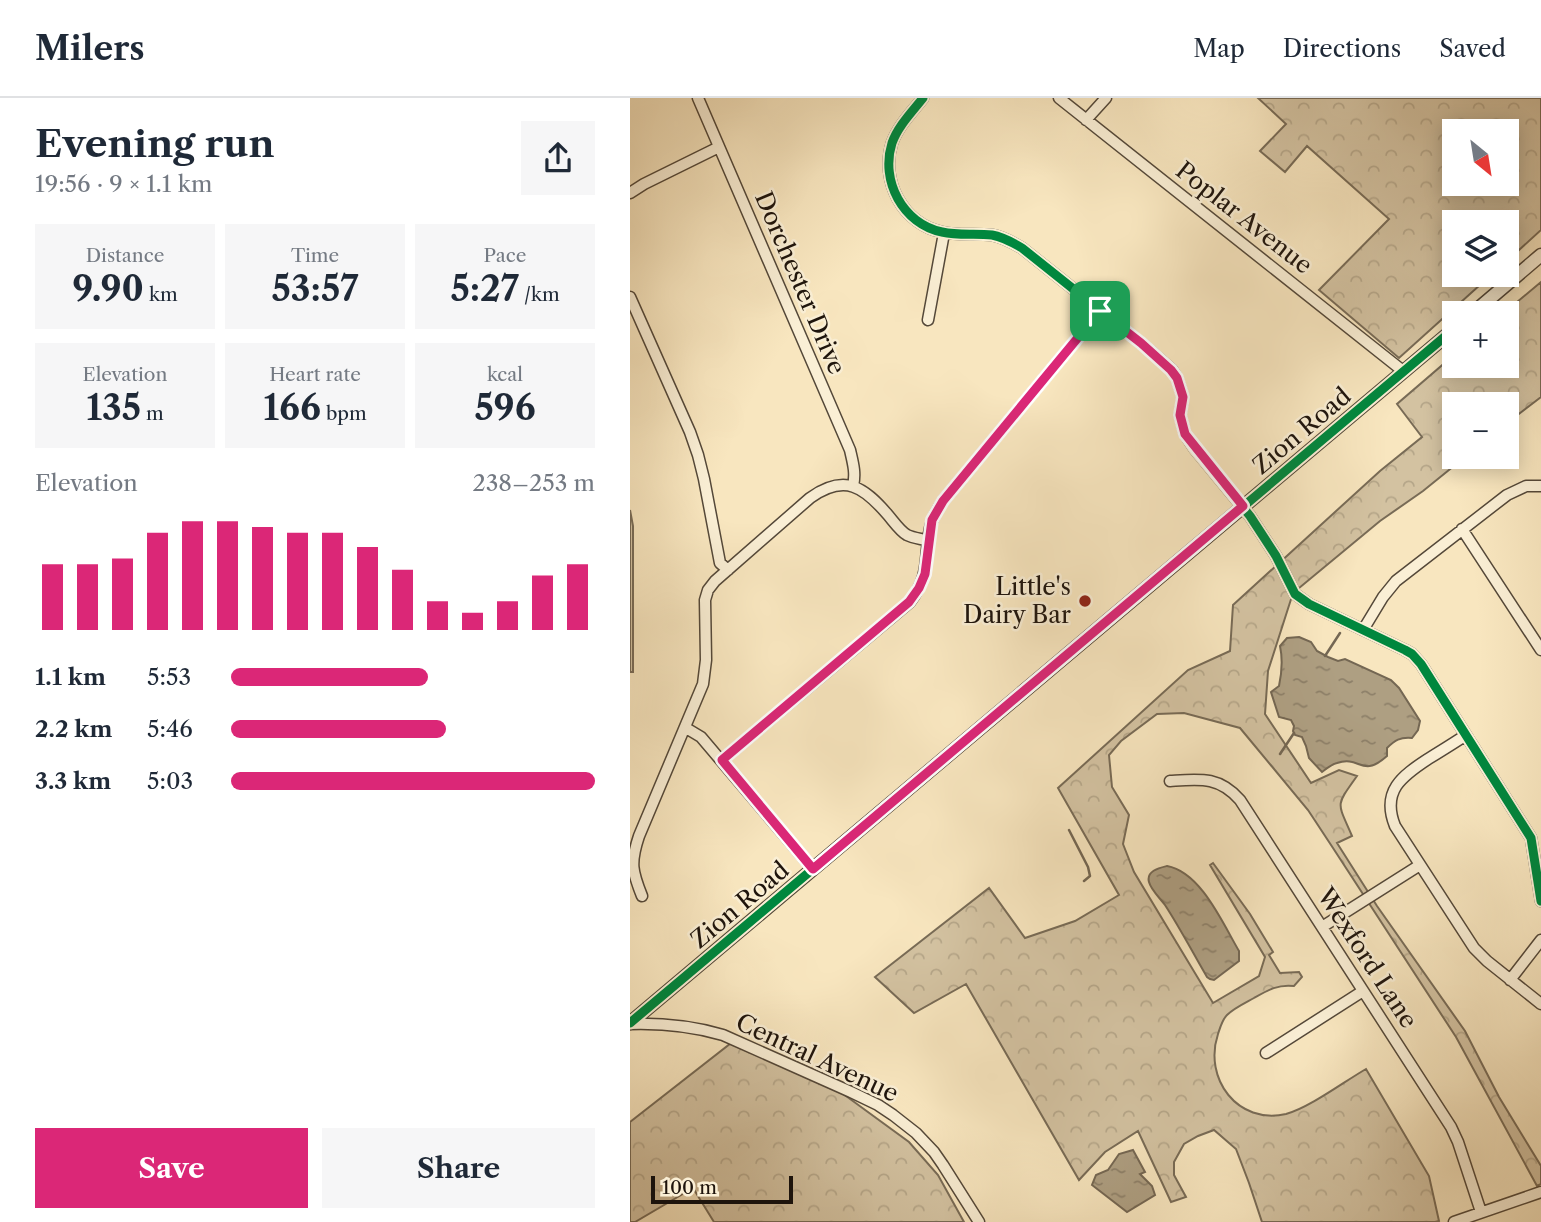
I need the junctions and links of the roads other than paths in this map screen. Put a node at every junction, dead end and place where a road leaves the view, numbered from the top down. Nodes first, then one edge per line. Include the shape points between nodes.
1 (698, 98) edge
2 (922, 98) edge
3 (1059, 98) edge
4 (1106, 98) edge
5 (1086, 120) junction
6 (719, 147) junction
7 (630, 194) edge
8 (944, 233) junction
9 (1541, 256) edge
10 (630, 297) edge
11 (1487, 301) edge
12 (1100, 311) junction
13 (928, 320) dead end
14 (1442, 339) edge
15 (1403, 371) junction
16 (853, 486) junction
17 (1541, 486) edge
18 (1243, 506) junction
19 (1462, 529) junction
20 (928, 541) junction
21 (728, 570) junction
22 (1363, 630) junction
23 (1541, 650) edge
24 (685, 728) junction
25 (1466, 735) junction
26 (722, 760) junction
27 (1170, 781) dead end
28 (1420, 865) junction
29 (813, 869) junction
30 (642, 896) dead end
31 (1541, 901) edge
32 (1322, 927) junction
33 (1541, 940) edge
34 (1510, 980) junction
35 (1363, 991) junction
36 (1541, 1004) edge
37 (630, 1024) edge
38 (1266, 1053) dead end
39 (1541, 1192) edge
40 (1481, 1212) junction
41 (979, 1222) edge
42 (1454, 1222) edge

1 - 6 street, Dorchester Drive
2 - 8 street via 896,134 890,175 909,215
3 - 5 street, Poplar Avenue
4 - 5 street
5 - 15 street, Poplar Avenue
6 - 7 street
6 - 16 street, Dorchester Drive via 850,450
8 - 12 street via 991,235 1012,242
8 - 13 street
9 - 11 street
10 - 21 street via 690,432 720,563
12 - 18 street via 1177,378 1185,434
12 - 20 street via 947,495 932,520
14 - 15 street, Zion Road
15 - 18 street, Zion Road
16 - 20 street via 868,494 906,535
16 - 21 street via 821,491
17 - 19 street via 1512,492
18 - 22 street via 1298,597
18 - 29 street, Zion Road
19 - 22 street via 1391,586
19 - 23 street
20 - 26 street via 925,574 909,602
21 - 24 street via 706,595 705,676
22 - 25 street via 1417,659
24 - 26 street via 701,737
24 - 30 street via 634,854 634,873
25 - 28 street via 1409,772 1393,794 1392,819
25 - 31 street via 1531,838
26 - 29 street
27 - 32 street, Wexford Lane via 1202,779 1234,793
28 - 32 street
28 - 34 street via 1474,948
29 - 37 street, Zion Road
32 - 35 street, Wexford Lane
33 - 34 street
34 - 36 street
35 - 38 street
35 - 40 street, Wexford Lane via 1451,1127
37 - 41 street, Central Avenue via 694,1028 731,1038 877,1105 934,1152
39 - 40 street
40 - 42 street

